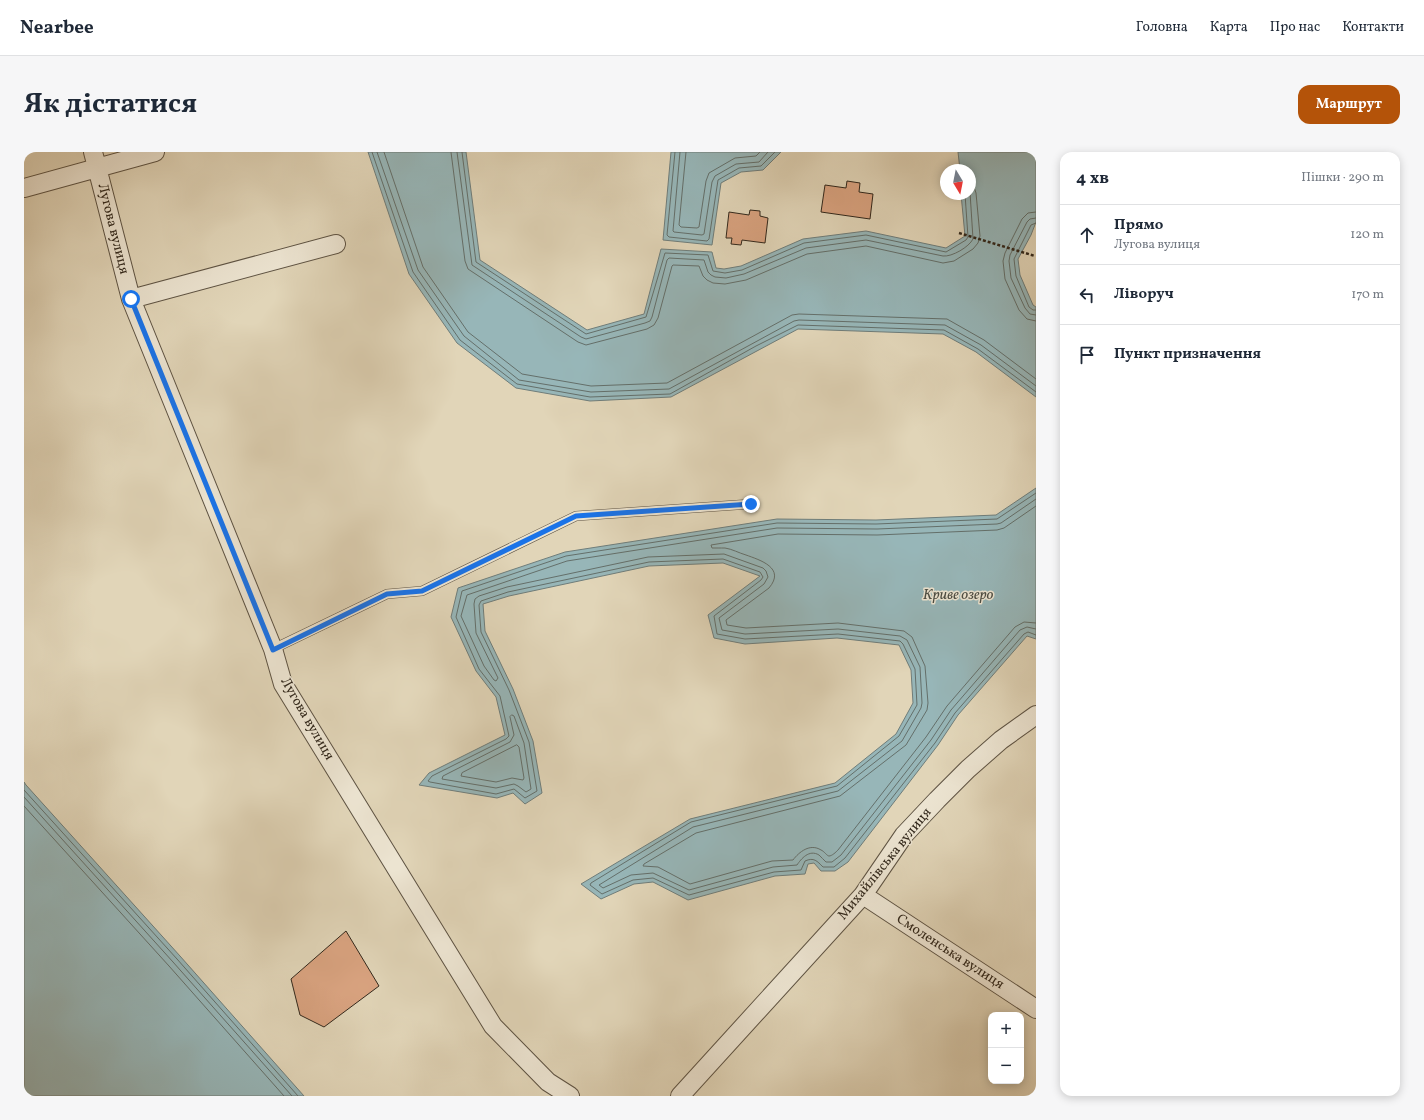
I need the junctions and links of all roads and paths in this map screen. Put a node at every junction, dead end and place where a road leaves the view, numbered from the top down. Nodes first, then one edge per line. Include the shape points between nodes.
1 (155, 152) edge
2 (96, 159) edge
3 (24, 188) edge
4 (959, 233) dead end
5 (336, 244) dead end
6 (1035, 256) edge
7 (131, 299) junction
8 (751, 504) dead end
9 (273, 650) junction
10 (1036, 715) edge
11 (863, 895) junction
12 (1036, 1009) edge
13 (570, 1096) edge
14 (680, 1096) edge

1 - 2 street
2 - 3 street
2 - 7 street, Лугова вулиця
4 - 6 path
5 - 7 street
7 - 9 street, Лугова вулиця
8 - 9 lane via 576,516 422,591 387,594
9 - 13 street, Лугова вулиця via 284,684 493,1026 548,1082
10 - 11 street, Михайлівська вулиця via 1001,740 937,800 904,835
11 - 12 street, Смоленська вулиця
11 - 14 street, Михайлівська вулиця

